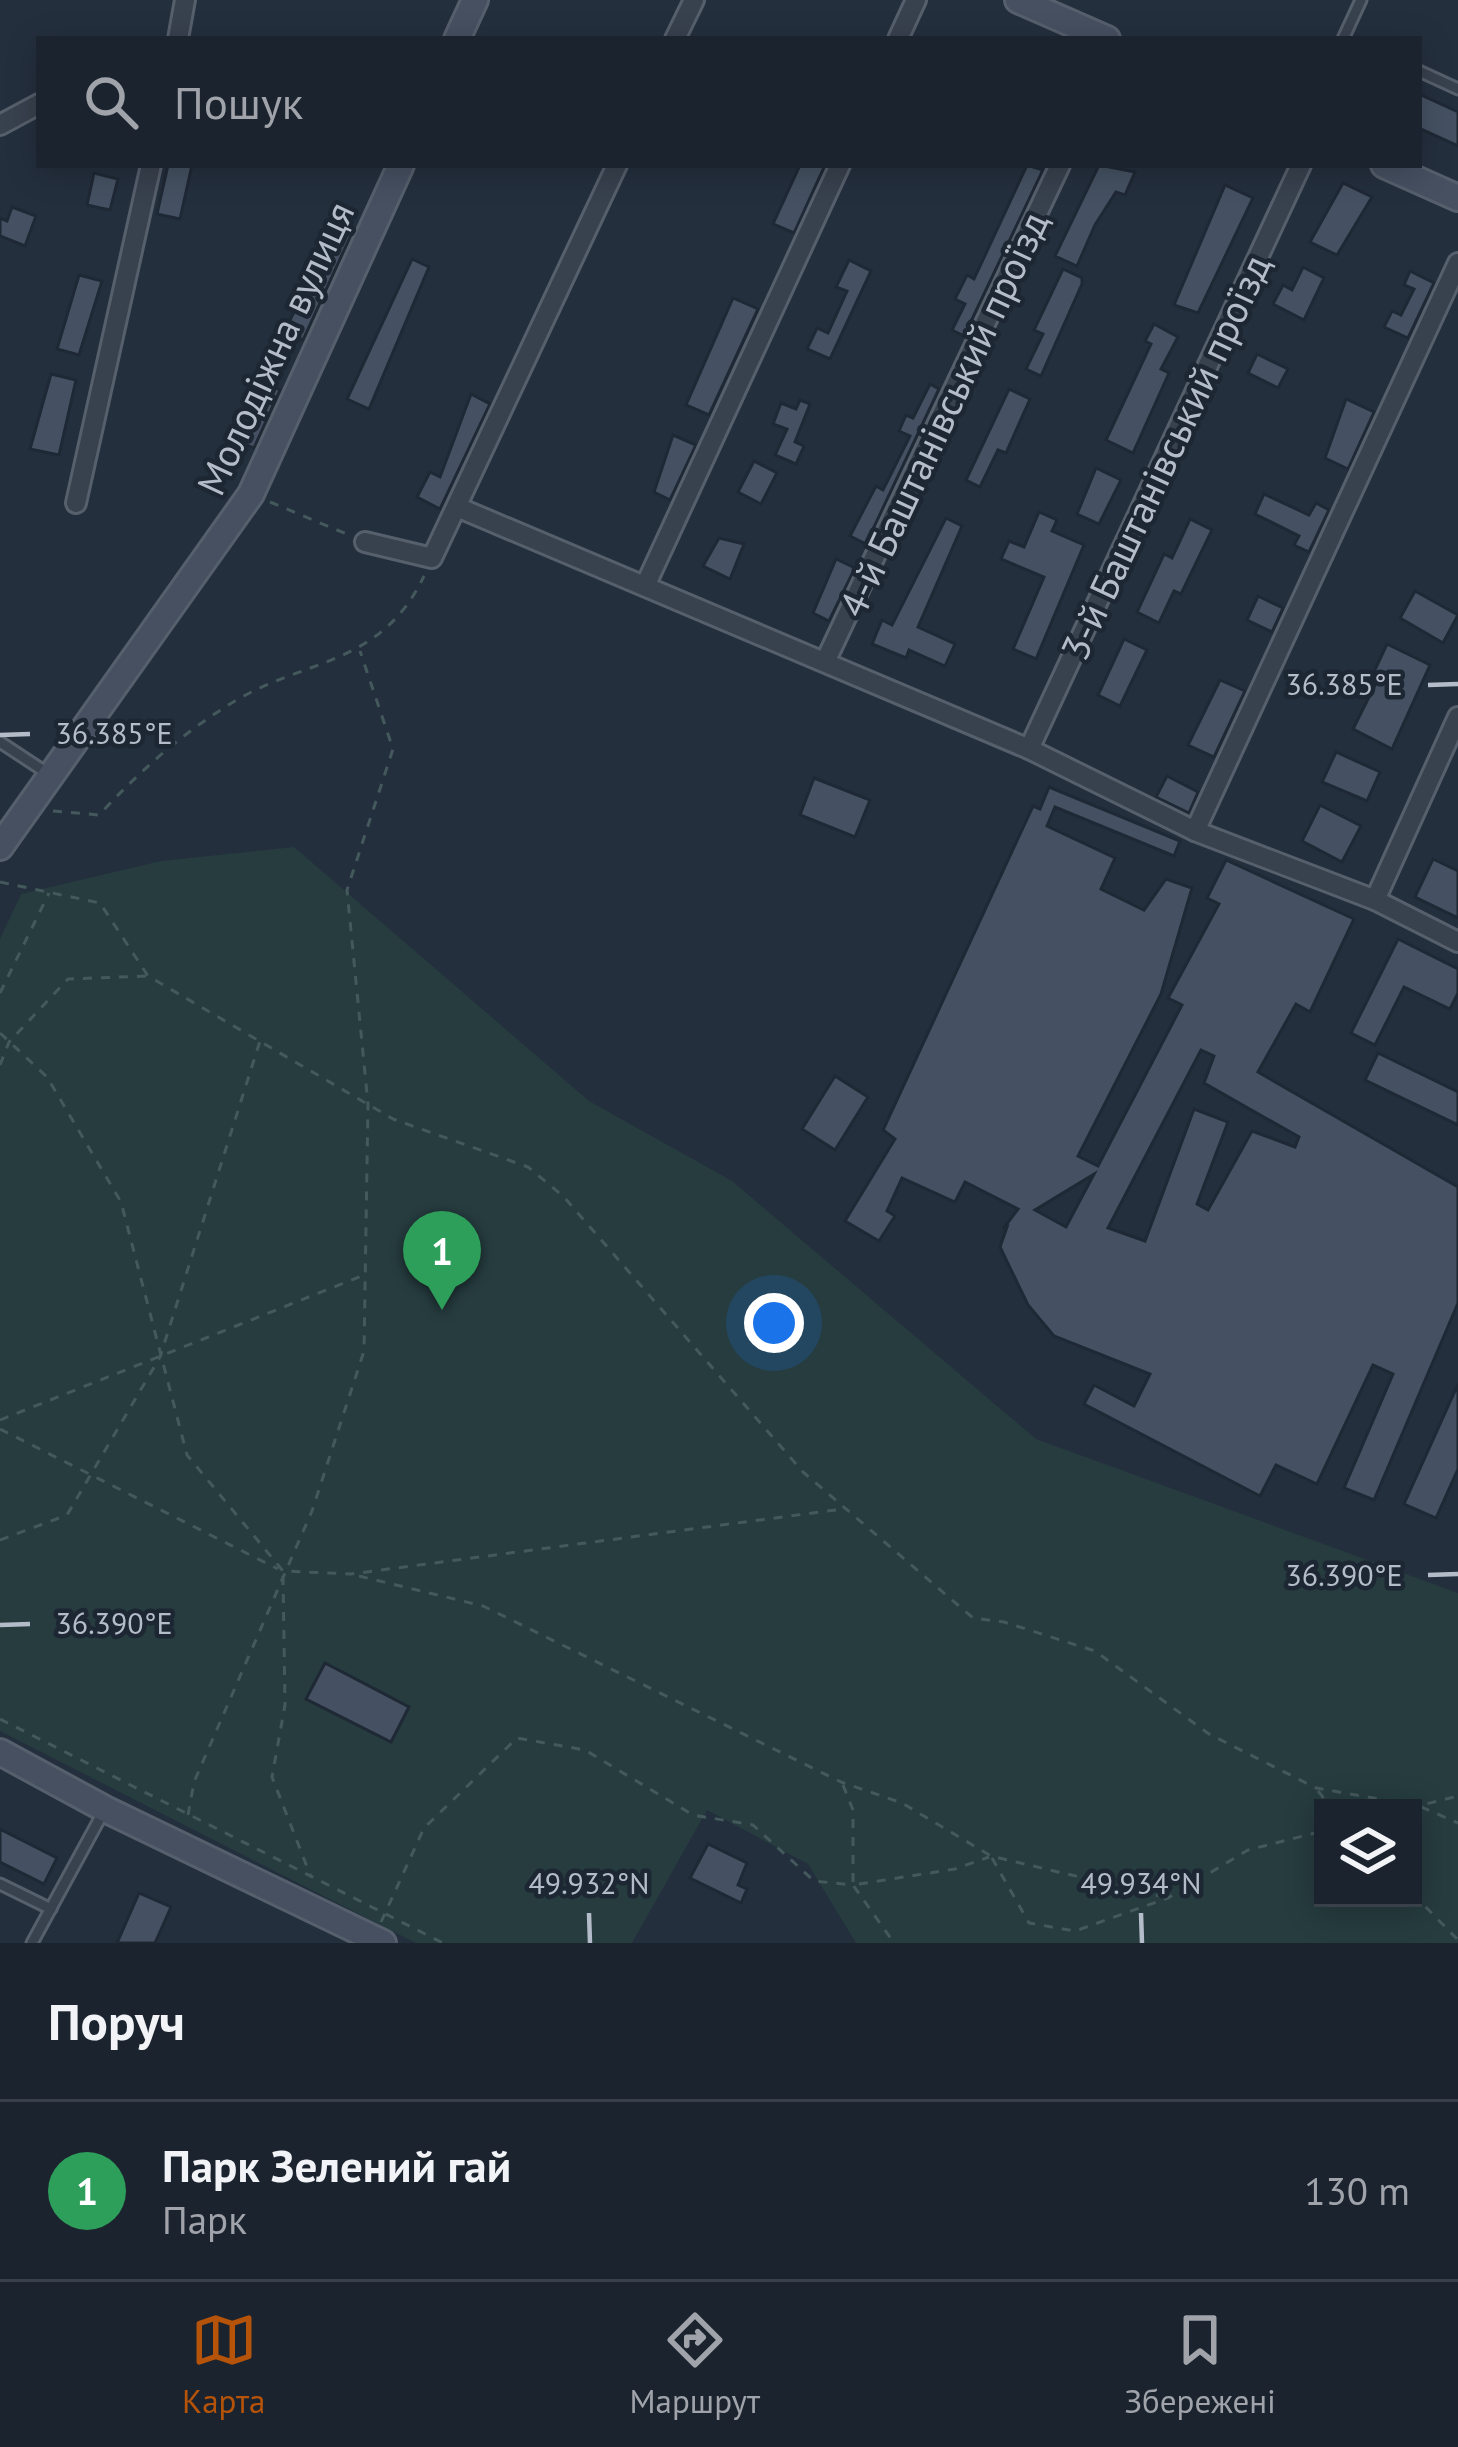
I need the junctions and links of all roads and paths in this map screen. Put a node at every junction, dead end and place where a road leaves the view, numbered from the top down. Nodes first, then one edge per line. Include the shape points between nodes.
1 (185, 0) edge
2 (475, 0) edge
3 (694, 0) edge
4 (916, 0) edge
5 (1018, 0) edge
6 (1360, 0) edge
7 (179, 36) edge
8 (459, 36) edge
9 (677, 36) edge
10 (899, 36) edge
11 (1100, 36) edge
12 (1347, 36) edge
13 (1422, 71) edge
14 (1458, 89) edge
15 (36, 106) edge
16 (0, 125) edge
17 (150, 168) edge
18 (400, 168) edge
19 (616, 168) edge
20 (839, 168) edge
21 (1059, 168) edge
22 (1300, 168) edge
23 (1391, 168) edge
24 (1458, 198) edge
25 (1458, 263) edge
26 (251, 494) junction
27 (76, 503) dead end
28 (457, 507) junction
29 (365, 542) joint
30 (432, 558) junction
31 (646, 584) junction
32 (360, 651) junction
33 (825, 662) junction
34 (1458, 717) edge
35 (0, 742) edge
36 (1029, 748) junction
37 (51, 776) junction
38 (28, 808) junction
39 (1196, 831) junction
40 (0, 847) edge
41 (0, 882) edge
42 (49, 892) junction
43 (1375, 900) junction
44 (1458, 942) edge
45 (148, 976) junction
46 (0, 993) edge
47 (0, 1033) edge
48 (260, 1041) junction
49 (9, 1042) junction
50 (0, 1065) edge
51 (368, 1104) junction
52 (365, 1274) junction
53 (160, 1357) junction
54 (0, 1420) edge
55 (0, 1429) edge
56 (90, 1475) junction
57 (845, 1509) junction
58 (0, 1540) edge
59 (283, 1571) junction
60 (351, 1574) junction
61 (0, 1718) edge
62 (0, 1752) edge
63 (841, 1781) junction
64 (1316, 1788) junction
65 (1458, 1796) edge
66 (1325, 1799) edge
67 (1379, 1799) edge
68 (1422, 1805) edge
69 (1422, 1807) edge
70 (105, 1809) junction
71 (188, 1815) junction
72 (1458, 1823) edge
73 (1314, 1833) edge
74 (991, 1856) junction
75 (311, 1877) junction
76 (0, 1884) edge
77 (853, 1885) junction
78 (1168, 1898) junction
79 (1422, 1903) edge
80 (51, 1909) junction
81 (385, 1914) junction
82 (1458, 1940) edge
83 (378, 1941) edge
84 (32, 1943) edge
85 (443, 1943) edge
86 (894, 1943) edge

1 - 7 street
2 - 8 street
3 - 9 street
4 - 10 street
5 - 11 street
6 - 12 lane
13 - 14 lane
15 - 16 street
17 - 27 street
18 - 26 street, Молодіжна вулиця
19 - 28 street
20 - 31 street
21 - 33 street, 4-й Баштанівський проїзд
22 - 36 street, 3-й Баштанівський проїзд
23 - 24 street
25 - 39 street
26 - 29 path
26 - 37 street, Молодіжна вулиця
28 - 30 street
28 - 31 street
29 - 30 street
30 - 32 path via 416,592
31 - 33 street
32 - 38 path via 239,698 160,751 99,815
32 - 51 path via 393,749 347,890
33 - 36 street
34 - 43 street
35 - 37 lane
36 - 39 street
37 - 38 street, Молодіжна вулиця
38 - 40 street, Молодіжна вулиця
39 - 43 street
41 - 42 path
42 - 45 path via 100,903
42 - 46 path
43 - 44 street
45 - 48 path
45 - 49 path via 68,979
47 - 49 path
48 - 51 path
48 - 53 path
49 - 50 path
49 - 53 path via 47,1077 121,1202
51 - 52 path
51 - 57 path via 528,1167 563,1196 687,1345
52 - 53 path
52 - 59 path via 364,1351 312,1511
53 - 54 path
53 - 56 path
53 - 59 path via 187,1455
55 - 56 path
56 - 58 path via 67,1515
56 - 59 path
57 - 60 path
57 - 64 path via 973,1618 1095,1652 1209,1734
59 - 60 path
59 - 71 path via 194,1782
59 - 75 path via 285,1705 272,1777
60 - 63 path via 483,1606
61 - 71 path
62 - 70 street
63 - 74 path via 902,1803
63 - 77 path via 853,1810
64 - 66 path
64 - 67 path
65 - 68 path
69 - 72 path
70 - 80 lane
70 - 83 street
71 - 75 path
73 - 78 path via 1248,1850
74 - 77 path
74 - 78 path
74 - 78 path via 1029,1924 1076,1931
75 - 81 path
76 - 80 lane
77 - 81 path via 814,1881 753,1825 693,1815 585,1750 517,1738 424,1828
77 - 86 path
79 - 82 path
80 - 84 lane
81 - 83 path
81 - 85 path

